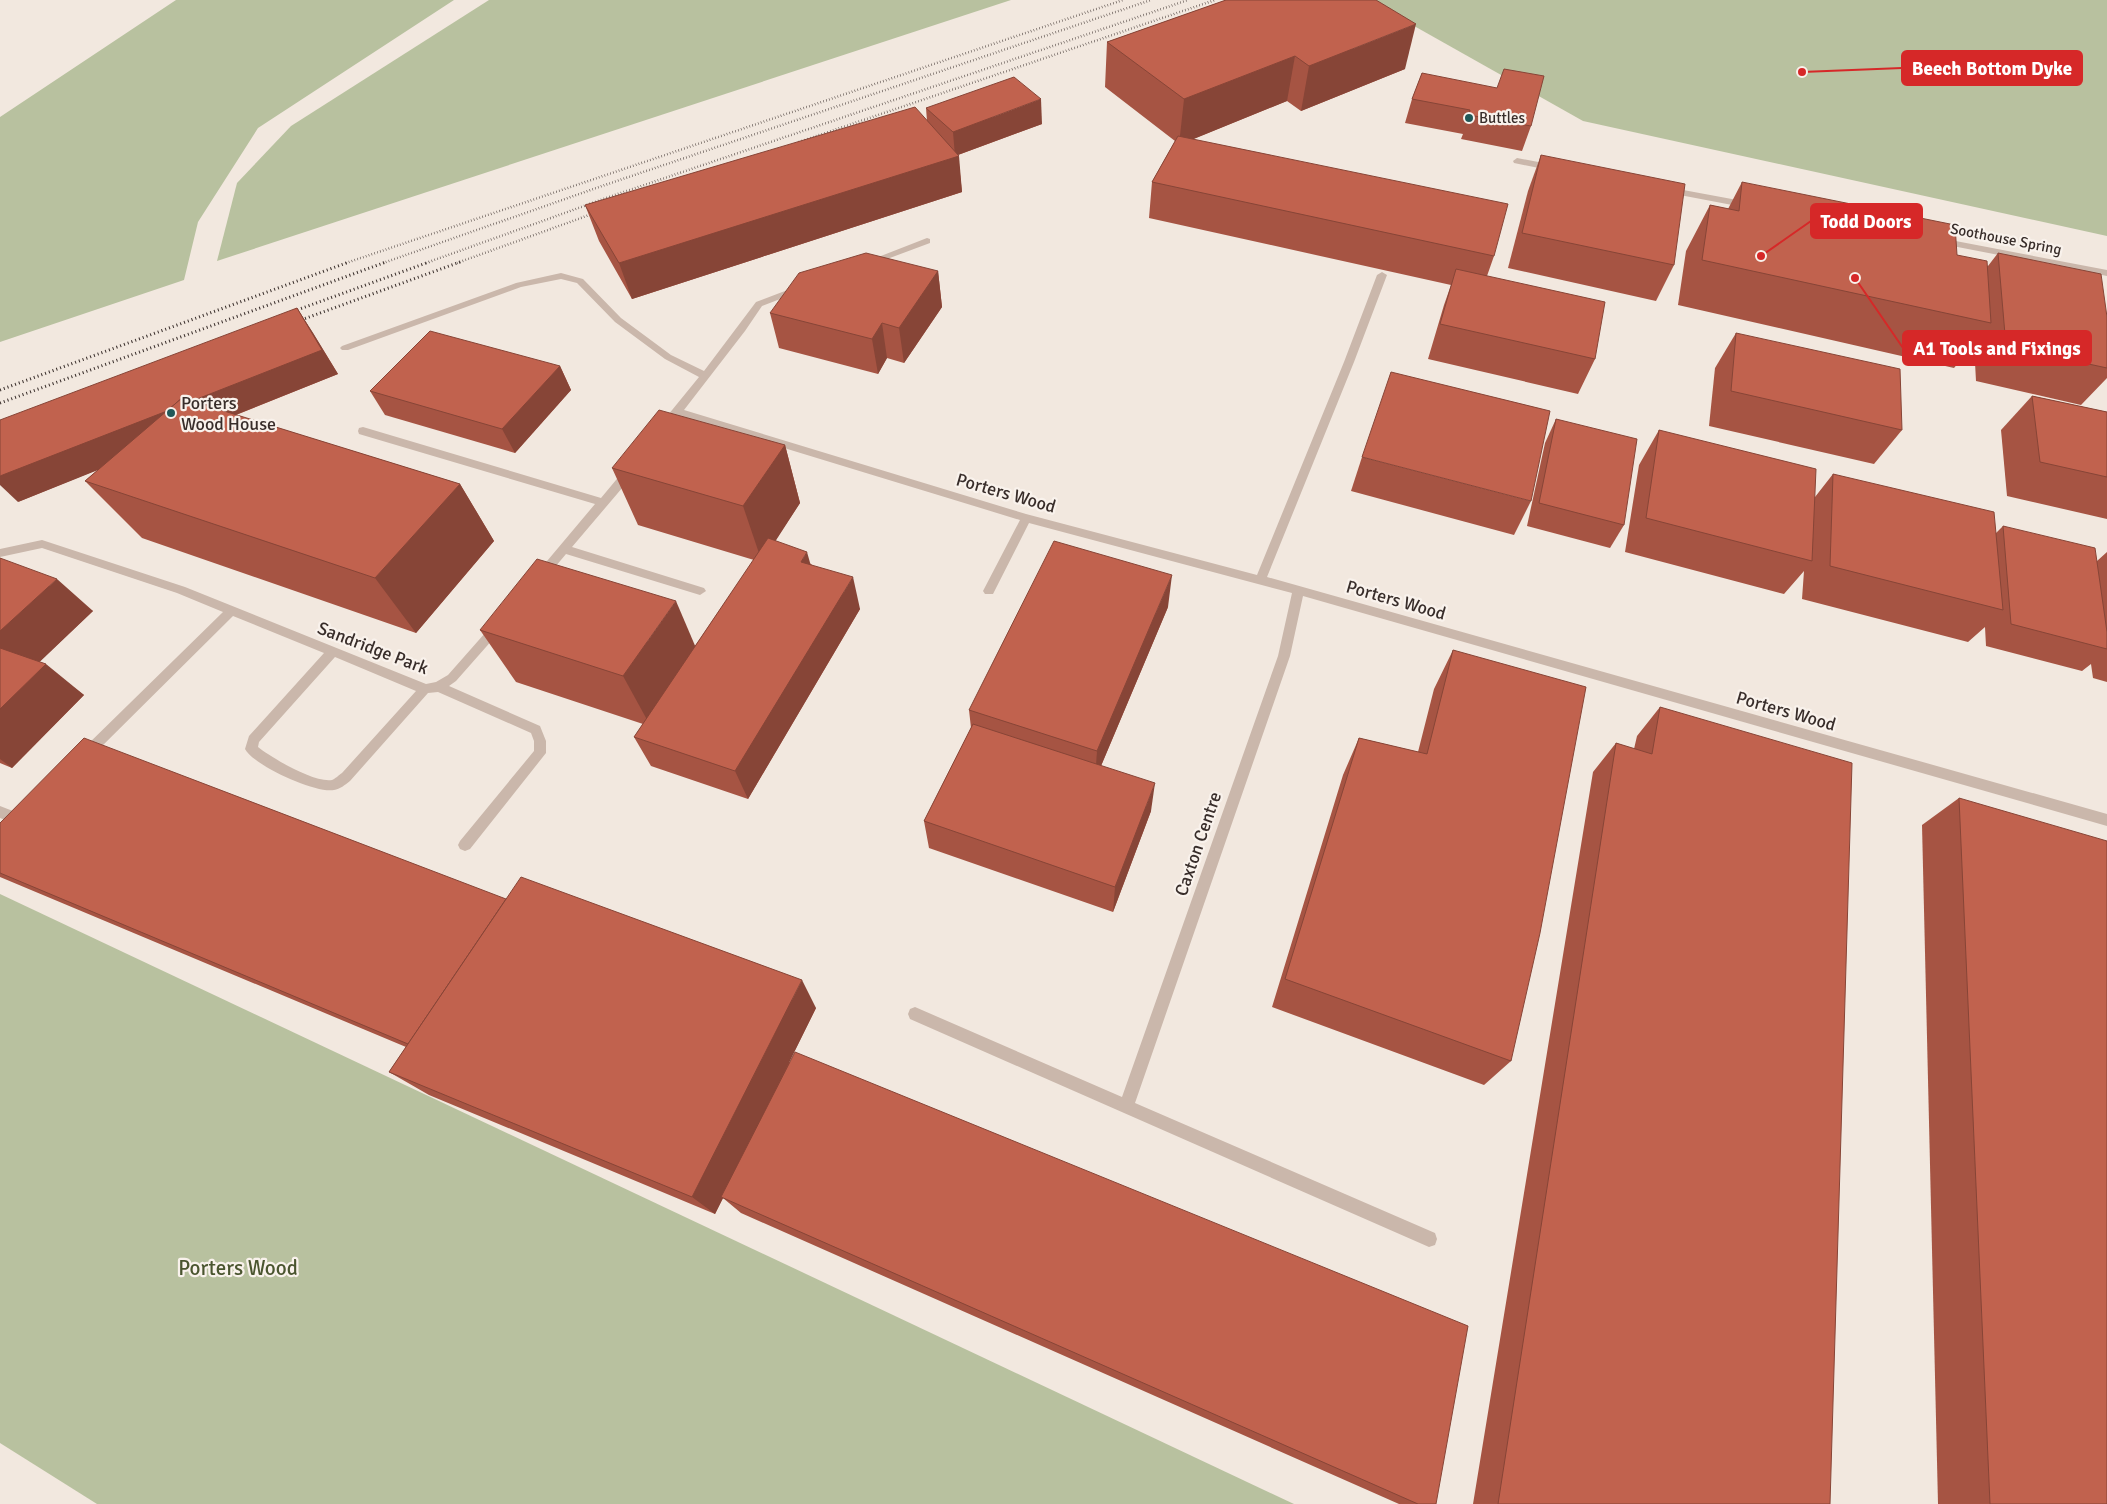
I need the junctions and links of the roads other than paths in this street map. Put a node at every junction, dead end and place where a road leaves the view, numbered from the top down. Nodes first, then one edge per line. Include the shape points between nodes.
1 (1517, 161) dead end
2 (1565, 170) edge
3 (1653, 187) edge
4 (1760, 207) edge
5 (1935, 240) edge
6 (927, 241) dead end
7 (862, 265) edge
8 (2107, 273) edge
9 (1382, 275) dead end
10 (806, 286) edge
11 (345, 348) dead end
12 (706, 376) junction
13 (677, 412) junction
14 (664, 428) edge
15 (363, 431) dead end
16 (640, 458) edge
17 (604, 503) junction
18 (1026, 518) junction
19 (565, 548) junction
20 (0, 553) edge
21 (1260, 580) junction
22 (533, 585) edge
23 (989, 590) dead end
24 (1298, 590) junction
25 (700, 591) dead end
26 (231, 611) junction
27 (502, 621) edge
28 (332, 651) junction
29 (439, 686) junction
30 (425, 689) junction
31 (75, 765) edge
32 (34, 806) edge
33 (0, 812) edge
34 (2107, 820) edge
35 (465, 845) dead end
36 (915, 1014) dead end
37 (1126, 1107) junction
38 (1429, 1238) dead end

1 - 2 street
3 - 4 street
5 - 8 street, Soothouse Spring
6 - 7 street
9 - 21 street
10 - 12 street via 759,304
11 - 12 street via 519,285 560,276 580,281 618,320 668,357
12 - 13 street
13 - 14 street
13 - 18 street, Porters Wood
15 - 17 street
16 - 17 street
17 - 19 street
18 - 21 street, Porters Wood
18 - 23 street
19 - 22 street
19 - 25 street
20 - 26 street, Sandridge Park via 42,544 181,590
21 - 24 street, Porters Wood
24 - 34 street, Porters Wood
24 - 37 street, Caxton Centre via 1284,656
26 - 28 street, Sandridge Park
26 - 31 street
27 - 29 street, Sandridge Park via 452,678
28 - 30 street, Sandridge Park
28 - 30 street via 253,740 251,749 262,758 320,785 334,786 346,777
29 - 30 street, Sandridge Park
29 - 35 street via 536,730 540,741 540,753
32 - 33 street via 21,820
36 - 37 street
37 - 38 street

